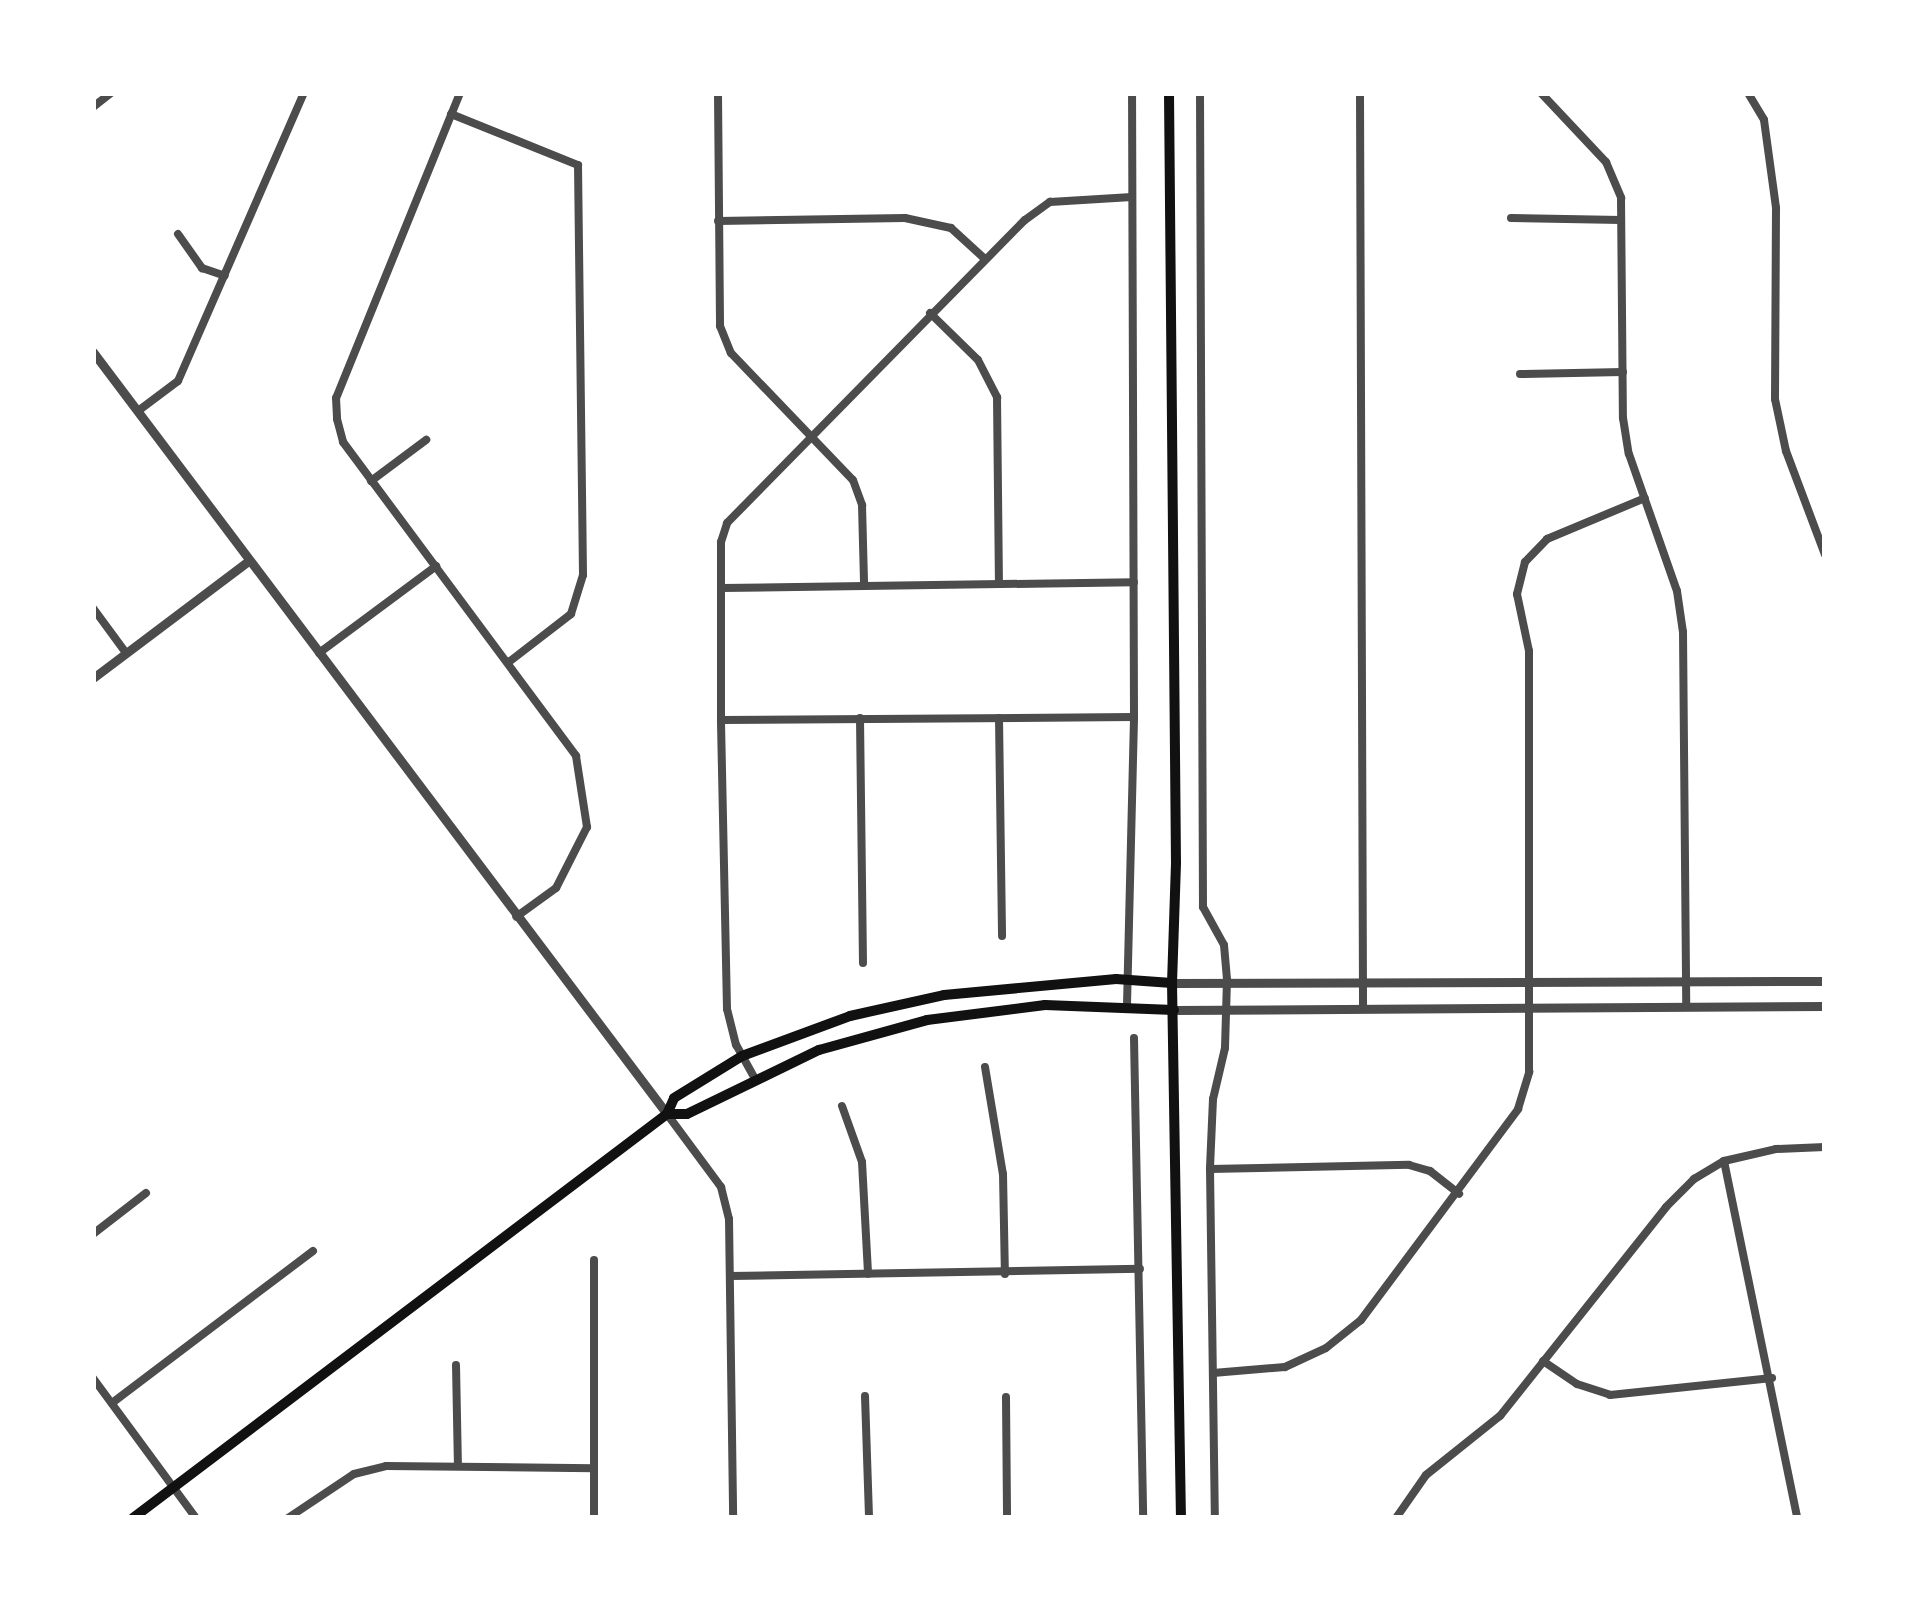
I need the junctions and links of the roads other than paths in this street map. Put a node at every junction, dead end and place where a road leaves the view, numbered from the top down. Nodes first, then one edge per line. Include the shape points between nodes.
1 (111, 93) edge
2 (304, 93) edge
3 (460, 93) edge
4 (718, 93) edge
5 (1132, 93) edge
6 (1169, 93) edge
7 (1200, 93) edge
8 (1360, 93) edge
9 (1541, 93) edge
10 (1748, 93) edge
11 (93, 106) edge
12 (451, 114) junction
13 (1132, 197) junction
14 (1510, 218) dead end
15 (718, 220) junction
16 (1621, 220) junction
17 (178, 234) dead end
18 (985, 259) junction
19 (225, 276) junction
20 (930, 313) junction
21 (93, 352) edge
22 (1623, 373) junction
23 (1520, 374) dead end
24 (138, 411) junction
25 (812, 434) junction
26 (426, 440) dead end
27 (371, 481) junction
28 (1645, 498) junction
29 (1825, 555) edge
30 (247, 562) junction
31 (436, 566) junction
32 (1134, 582) junction
33 (999, 583) junction
34 (864, 584) junction
35 (722, 588) junction
36 (93, 608) edge
37 (126, 653) junction
38 (317, 654) junction
39 (509, 662) junction
40 (93, 678) edge
41 (1134, 717) junction
42 (860, 718) junction
43 (999, 718) junction
44 (721, 721) junction
45 (516, 917) junction
46 (1002, 936) dead end
47 (863, 963) dead end
48 (1529, 979) junction
49 (1127, 980) junction
50 (1227, 980) junction
51 (1685, 981) junction
52 (1825, 981) edge
53 (1362, 982) junction
54 (1172, 983) junction
55 (1126, 1005) junction
56 (1686, 1005) junction
57 (1529, 1006) junction
58 (1825, 1006) edge
59 (1363, 1008) junction
60 (1174, 1010) junction
61 (1226, 1011) junction
62 (1134, 1038) dead end
63 (742, 1056) junction
64 (985, 1067) dead end
65 (754, 1077) junction
66 (842, 1106) dead end
67 (667, 1114) junction
68 (1825, 1147) edge
69 (1724, 1161) junction
70 (1210, 1168) junction
71 (146, 1193) dead end
72 (1459, 1194) junction
73 (93, 1234) edge
74 (313, 1251) dead end
75 (594, 1260) dead end
76 (1140, 1269) junction
77 (868, 1274) junction
78 (1005, 1274) junction
79 (731, 1276) junction
80 (1544, 1360) junction
81 (456, 1365) dead end
82 (1213, 1373) junction
83 (93, 1378) edge
84 (1772, 1378) junction
85 (865, 1396) dead end
86 (1006, 1396) dead end
87 (112, 1403) junction
88 (458, 1466) junction
89 (594, 1468) junction
90 (175, 1486) junction
91 (133, 1518) edge
92 (196, 1518) edge
93 (288, 1518) edge
94 (594, 1518) edge
95 (733, 1518) edge
96 (869, 1518) edge
97 (1007, 1518) edge
98 (1142, 1518) edge
99 (1181, 1518) edge
100 (1215, 1518) edge
101 (1396, 1518) edge
102 (1797, 1518) edge

1 - 11 street
2 - 19 street
3 - 12 street
4 - 15 street
5 - 13 street
6 - 54 main road
7 - 50 street via 1203,907 1224,945
8 - 53 street
9 - 16 street via 1606,162 1622,198
10 - 29 street via 1764,121 1776,208 1775,399
12 - 27 street via 336,398 343,442
12 - 39 street via 578,165 583,575 571,614
13 - 18 street via 1050,202
13 - 32 street
14 - 16 street
15 - 18 street via 905,218 951,228
15 - 25 street via 720,326 731,353
16 - 22 street
17 - 19 street via 202,268
18 - 20 street
19 - 24 street via 178,381
20 - 25 street
20 - 33 street via 978,360 997,397
21 - 24 street
22 - 23 street
22 - 28 street via 1629,454
24 - 30 street
25 - 34 street via 853,480 862,505
25 - 35 street via 727,523
26 - 27 street
27 - 31 street
28 - 48 street via 1547,539 1525,562 1517,594 1528,651
28 - 51 street via 1678,591 1683,632
30 - 37 street
30 - 38 street
31 - 38 street
31 - 39 street
32 - 33 street
32 - 41 street
33 - 34 street
34 - 35 street
35 - 44 street
36 - 37 street
37 - 40 street
38 - 45 street
39 - 45 street via 575,756 586,827 556,888
41 - 43 street
41 - 49 street
42 - 43 street
42 - 44 street
42 - 47 street
43 - 46 street
44 - 63 street via 727,1010
45 - 67 street
48 - 51 street
48 - 53 street
48 - 57 street
49 - 54 main road
49 - 55 street
49 - 63 main road via 993,987 897,1003
50 - 53 street
50 - 54 street
50 - 61 street
51 - 52 street
51 - 56 street
53 - 59 street
54 - 60 main road
55 - 60 main road
55 - 65 main road via 1045,1005 927,1020
56 - 57 street
56 - 58 street
57 - 59 street
57 - 72 street via 1529,1072 1518,1109
59 - 61 street
60 - 61 street
60 - 99 main road
61 - 70 street
62 - 76 street
63 - 65 street
63 - 67 main road via 674,1097
64 - 78 street via 1003,1174
65 - 67 main road via 687,1114
66 - 77 street via 862,1162
67 - 79 street via 721,1187
67 - 90 main road
68 - 69 street
69 - 80 street via 1666,1207
69 - 84 street
70 - 72 street via 1408,1165
70 - 82 street
71 - 73 street
72 - 82 street via 1360,1320 1326,1348 1285,1367
74 - 87 street
75 - 89 street
76 - 78 street
76 - 98 street
77 - 78 street
77 - 79 street
79 - 95 street
80 - 84 street via 1577,1384 1610,1394
80 - 101 street via 1500,1416 1426,1475
81 - 88 street
82 - 100 street
83 - 87 street
84 - 102 street
85 - 96 street
86 - 97 street
87 - 90 street
88 - 89 street
88 - 93 street via 354,1474
89 - 94 street
90 - 91 main road
90 - 92 street

